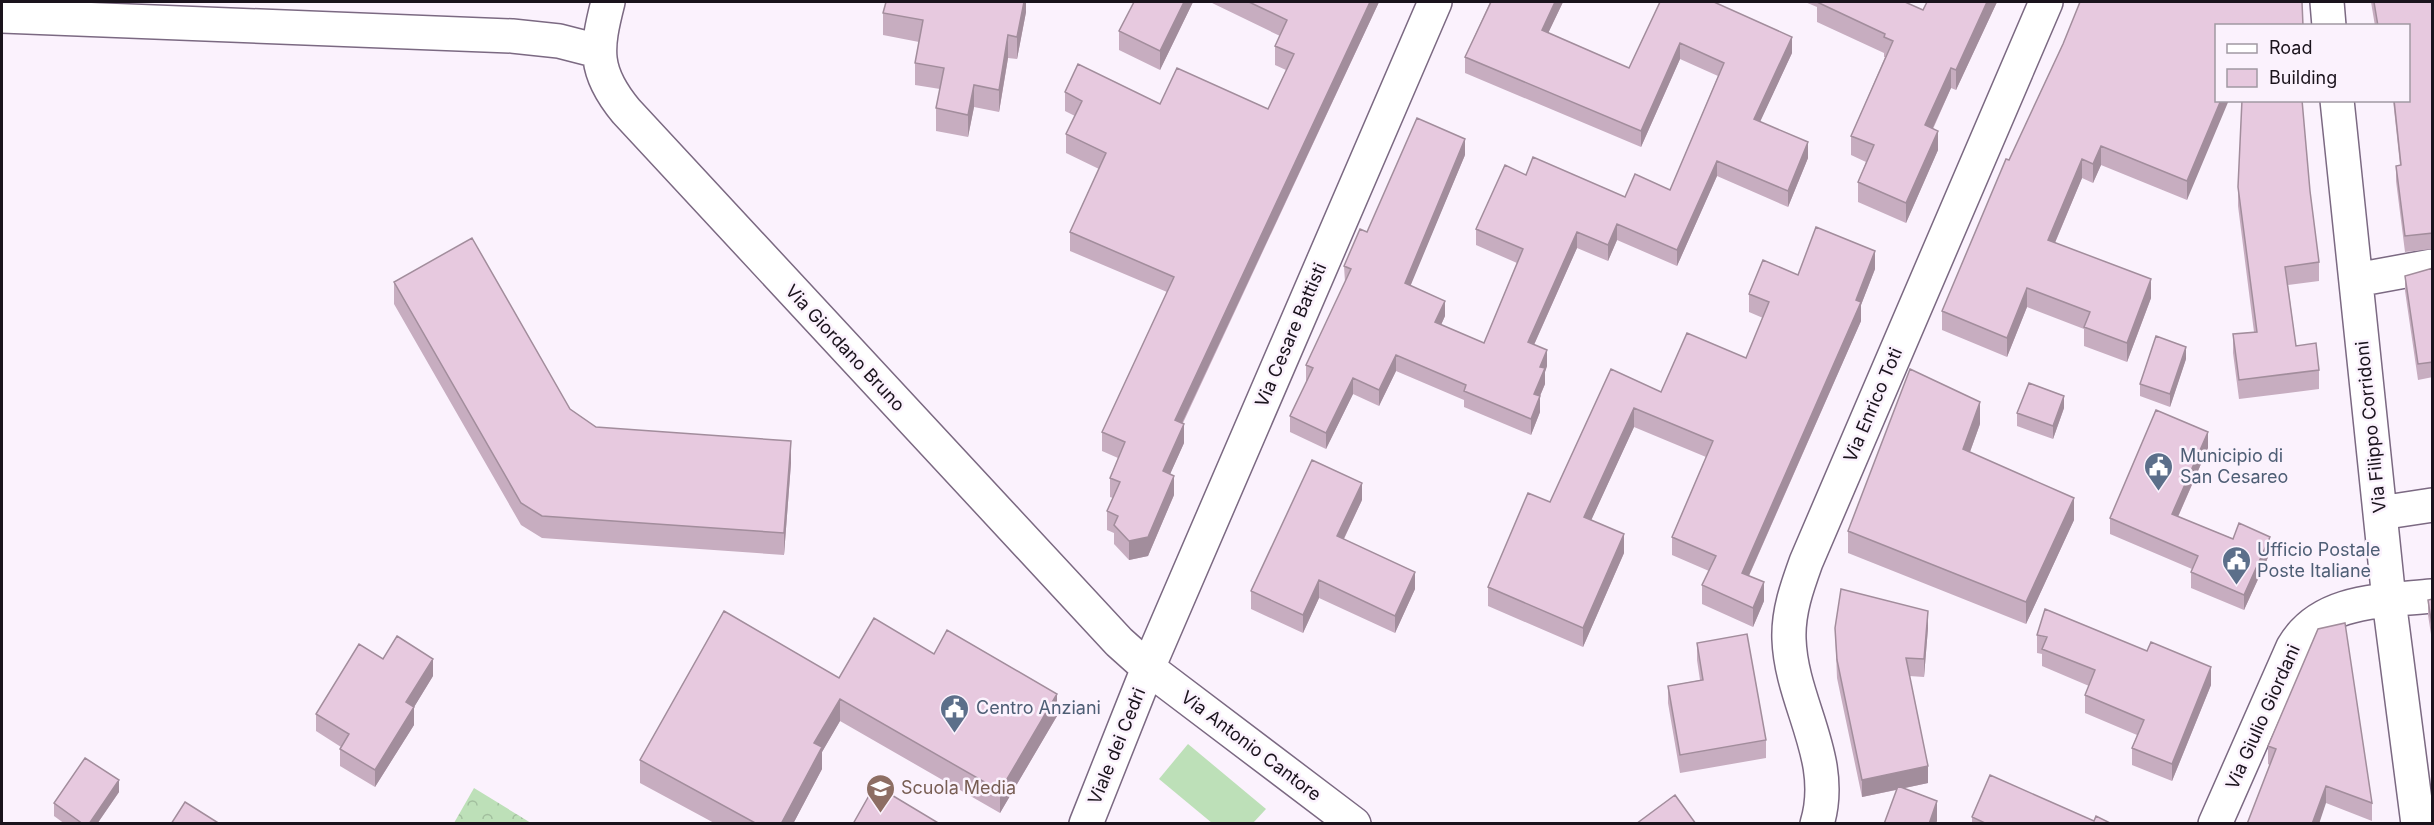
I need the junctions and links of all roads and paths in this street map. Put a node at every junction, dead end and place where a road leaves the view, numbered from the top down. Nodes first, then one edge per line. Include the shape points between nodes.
1 (608, 2) edge
2 (1435, 2) edge
3 (2046, 2) edge
4 (2327, 2) edge
5 (2, 16) edge
6 (2329, 24) edge
7 (598, 51) junction
8 (2337, 102) edge
9 (2433, 266) edge
10 (2356, 280) junction
11 (2433, 505) edge
12 (2380, 513) junction
13 (2433, 596) edge
14 (2389, 600) junction
15 (1148, 668) junction
16 (1086, 824) edge
17 (1353, 824) edge
18 (1817, 824) edge
19 (2215, 824) edge
20 (2418, 824) edge

1 - 7 street, Via Giordano Bruno
2 - 15 street, Via Cesare Battisti
3 - 18 street, Via Enrico Toti via 1794,597 1789,632 1791,658 1823,775 1823,802
4 - 6 street
5 - 7 street via 512,36 559,40
7 - 15 street, Via Giordano Bruno via 604,79 626,111 1111,633
8 - 10 street, Via Filippo Corridoni
9 - 10 street
10 - 12 street, Via Filippo Corridoni
11 - 12 street
12 - 14 street, Via Filippo Corridoni
13 - 14 street, Via Giulio Giordani
14 - 19 street, Via Giulio Giordani via 2326,614 2299,637
14 - 20 street, Via Filippo Corridoni
15 - 16 street, Viale dei Cedri
15 - 17 street, Via Antonio Cantore

